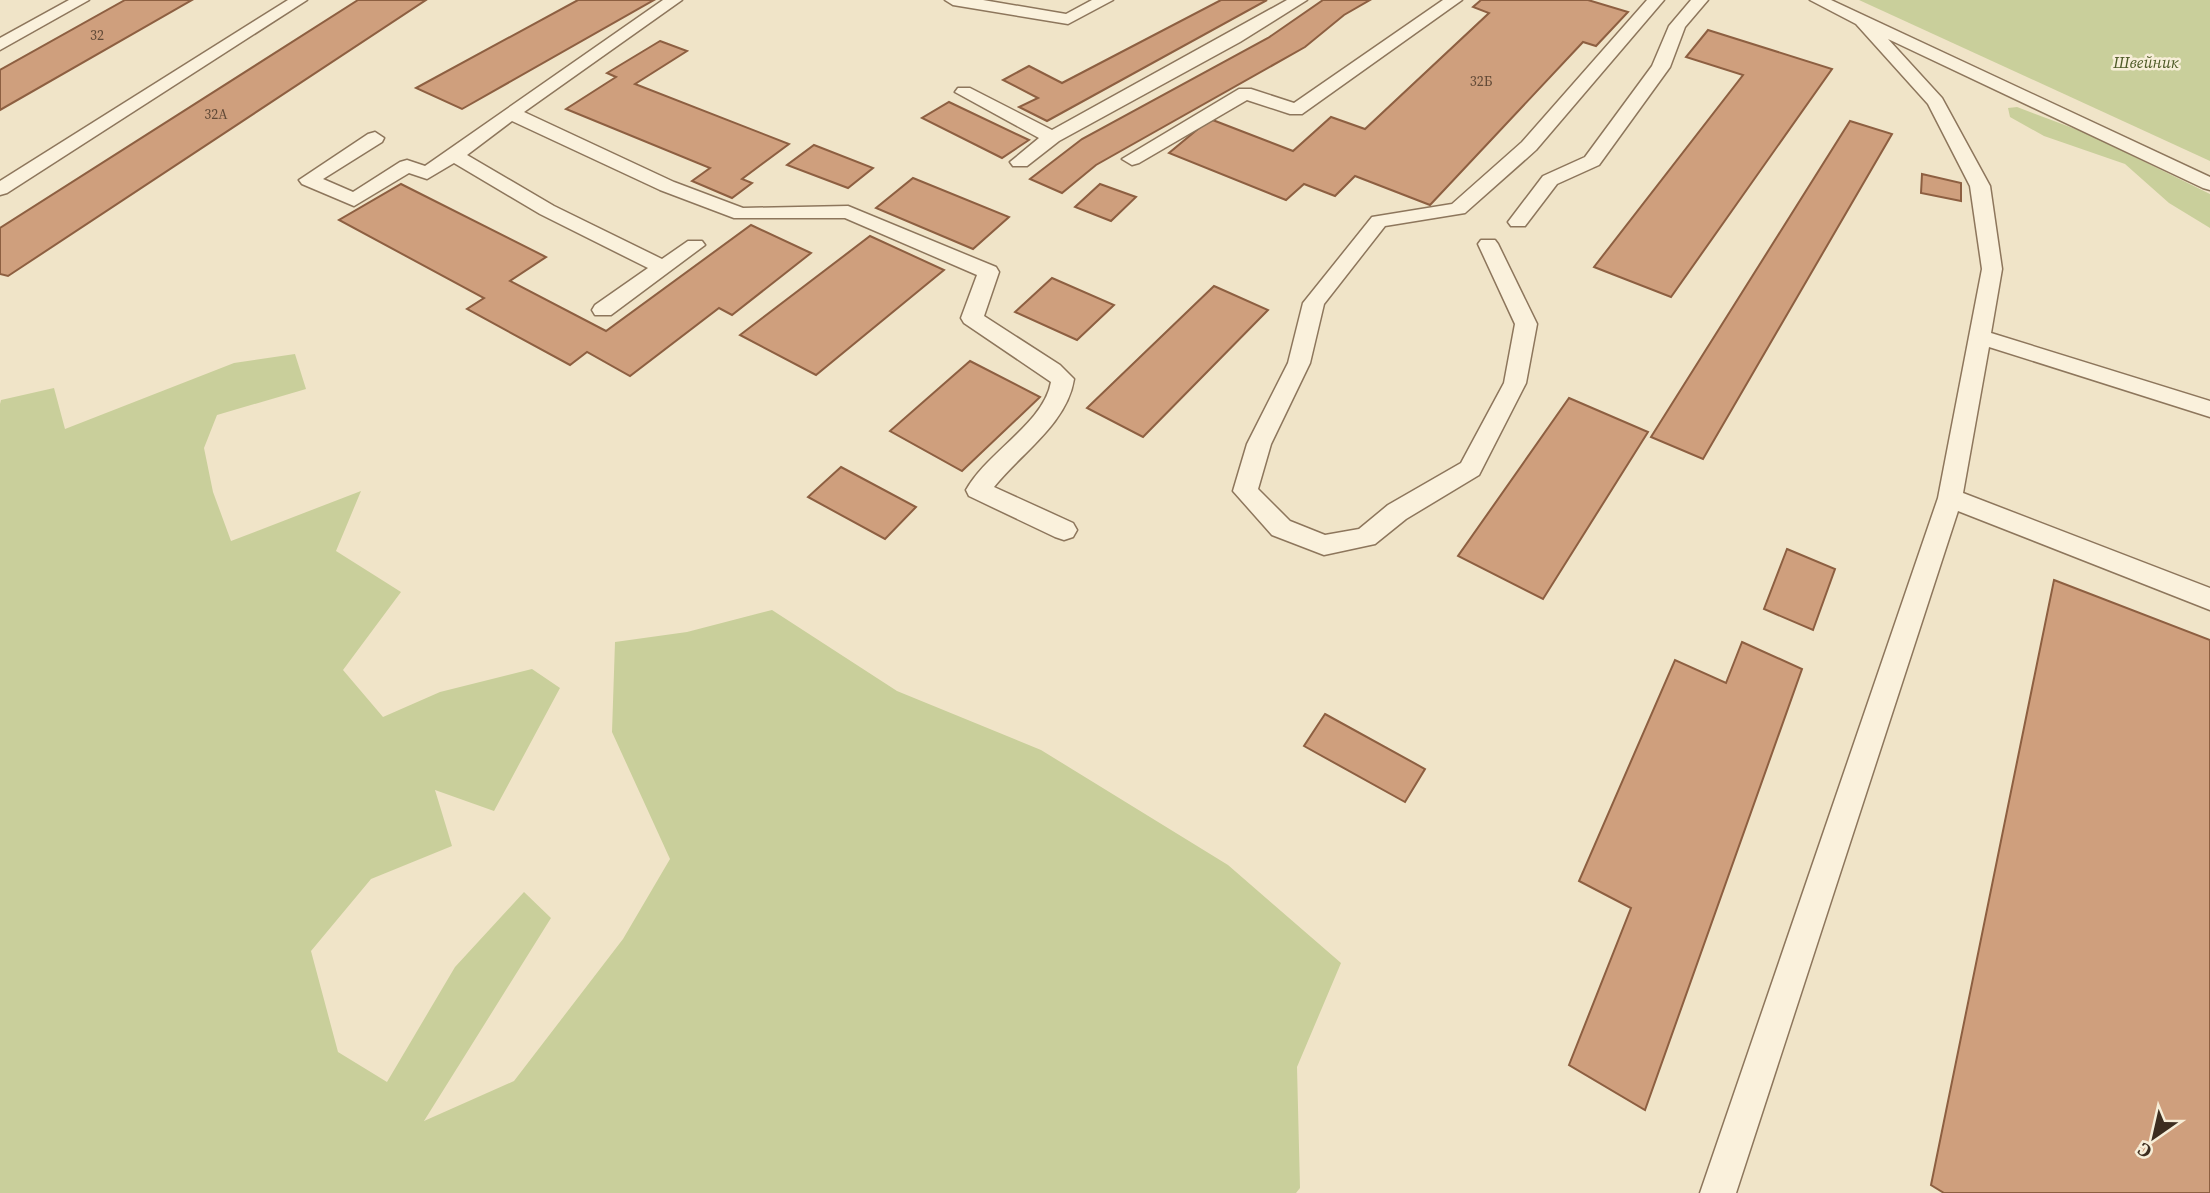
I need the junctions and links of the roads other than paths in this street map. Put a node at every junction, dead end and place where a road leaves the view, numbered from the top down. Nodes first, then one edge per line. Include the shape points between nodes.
1 (81, 0) edge
2 (299, 0) edge
3 (674, 0) edge
4 (953, 0) edge
5 (1105, 0) edge
6 (1298, 0) edge
7 (1454, 0) edge
8 (1656, 0) edge
9 (1700, 0) edge
10 (1818, 0) edge
11 (979, 3) edge
12 (1862, 21) junction
13 (0, 45) edge
14 (964, 92) dead end
15 (511, 113) junction
16 (1052, 137) junction
17 (375, 138) dead end
18 (454, 155) junction
19 (1132, 159) dead end
20 (1020, 162) dead end
21 (2210, 184) edge
22 (0, 189) edge
23 (1518, 222) dead end
24 (1488, 244) dead end
25 (695, 245) dead end
26 (662, 267) junction
27 (603, 310) dead end
28 (1978, 335) junction
29 (2210, 409) edge
30 (1950, 498) junction
31 (1064, 530) dead end
32 (2210, 599) edge
33 (1718, 1193) edge

1 - 13 lane
2 - 22 lane
3 - 15 lane
4 - 11 lane
5 - 11 lane via 1068,19
6 - 16 lane
7 - 19 lane via 1296,110 1245,93
8 - 24 lane via 1529,146 1458,209 1379,221 1314,303 1299,363 1259,444 1245,491 1281,528 1324,545 1366,537 1397,512 1470,469 1515,383 1526,324
9 - 23 lane via 1677,26 1661,67 1592,161 1550,180
10 - 12 lane
12 - 21 lane
12 - 28 lane via 1936,102 1980,186 1992,269
14 - 16 lane
15 - 18 lane
15 - 31 lane via 741,215 848,212 989,272 972,318 1063,379 1062,392 1044,418 978,490
16 - 20 lane
17 - 18 lane via 309,180 354,200 407,166 427,173
18 - 26 lane via 547,210
25 - 26 lane
26 - 27 lane
28 - 29 lane
28 - 30 lane
30 - 32 lane
30 - 33 lane

